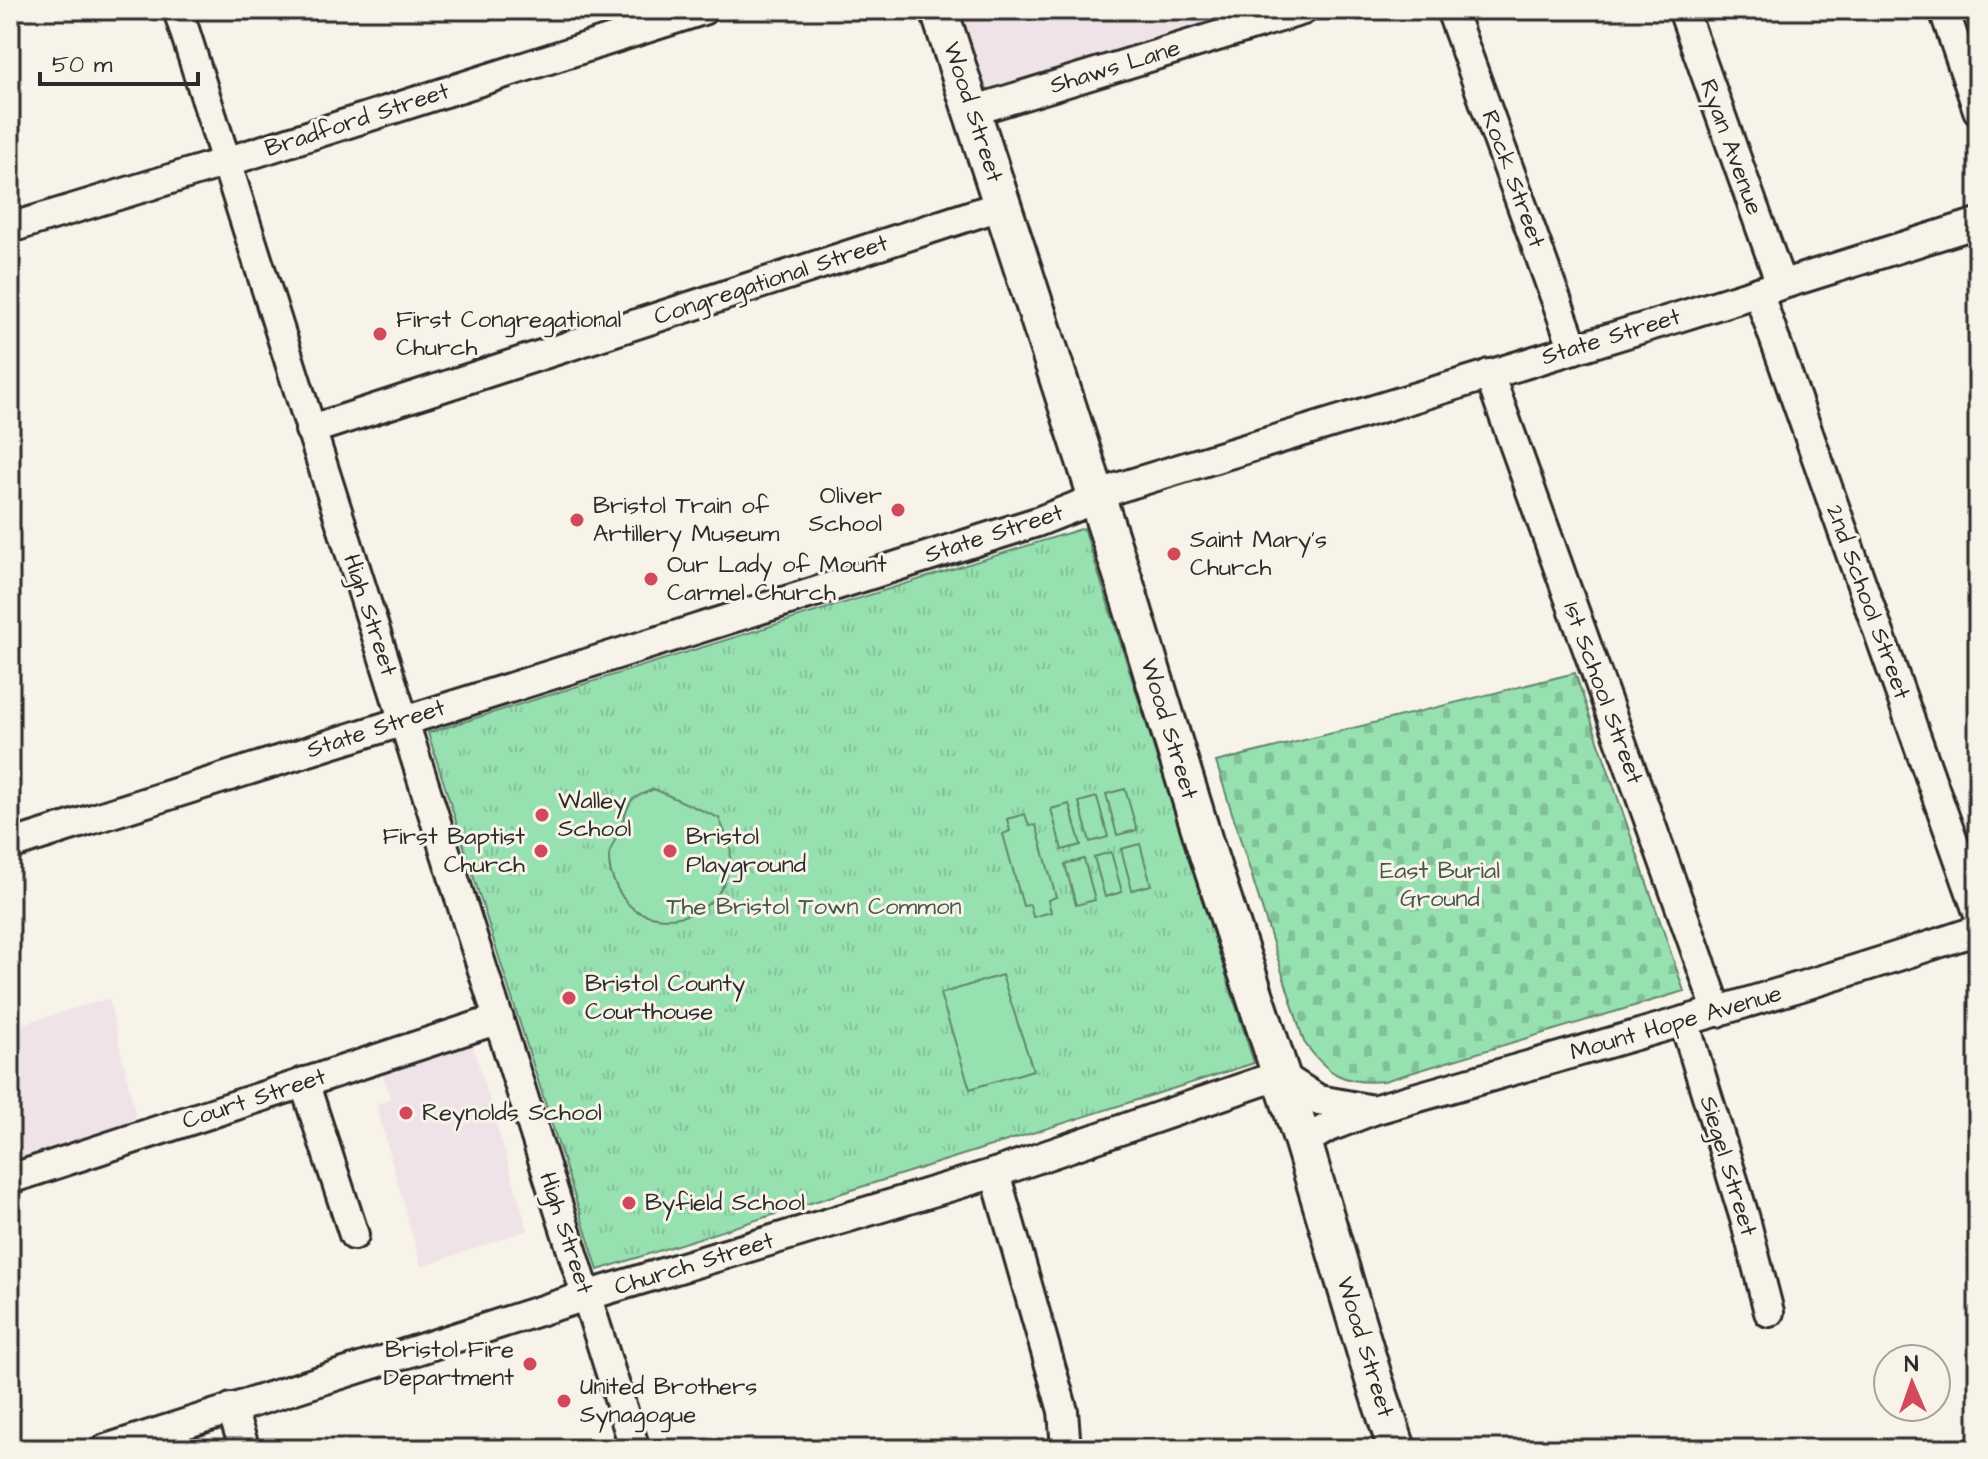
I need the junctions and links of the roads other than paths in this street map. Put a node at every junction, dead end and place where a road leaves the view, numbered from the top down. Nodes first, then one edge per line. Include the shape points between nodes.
1 (178, 10) edge
2 (703, 10) edge
3 (939, 10) edge
4 (1303, 10) edge
5 (1451, 10) edge
6 (1683, 10) edge
7 (1944, 10) edge
8 (642, 19) edge
9 (1978, 110) edge
10 (972, 111) junction
11 (226, 162) junction
12 (1003, 205) junction
13 (1978, 223) edge
14 (10, 228) edge
15 (1769, 288) junction
16 (1574, 349) junction
17 (1489, 374) junction
18 (310, 430) junction
19 (1096, 497) junction
20 (404, 720) junction
21 (10, 845) edge
22 (1978, 912) edge
23 (1978, 930) edge
24 (1718, 1012) junction
25 (499, 1019) junction
26 (1684, 1021) junction
27 (1280, 1075) junction
28 (304, 1082) junction
29 (1373, 1110) junction
30 (1303, 1142) junction
31 (995, 1173) junction
32 (10, 1179) edge
33 (354, 1235) dead end
34 (586, 1296) junction
35 (1769, 1312) dead end
36 (231, 1408) junction
37 (106, 1449) edge
38 (245, 1449) edge
39 (635, 1449) edge
40 (1066, 1449) edge
41 (1397, 1449) edge

1 - 11 street, High Street
2 - 8 street, Bradford Street
3 - 10 main road, Wood Street
4 - 10 street, Shaws Lane
5 - 16 street, Rock Street
6 - 15 street, Ryan Avenue
7 - 9 street
8 - 11 street, Bradford Street
10 - 12 main road, Wood Street
11 - 14 street, Bradford Street
11 - 18 street, High Street
12 - 18 street, Congregational Street
12 - 19 main road, Wood Street
13 - 15 street, State Street
15 - 16 street, State Street
15 - 22 street, 2nd School Street
16 - 17 street, State Street
17 - 19 street, State Street
17 - 24 street, 1st School Street
18 - 20 street, High Street
19 - 20 street, State Street via 1037,522
19 - 27 main road, Wood Street
20 - 21 street, State Street
20 - 25 street, High Street
23 - 24 street, Mount Hope Avenue
24 - 26 street, Mount Hope Avenue
25 - 28 street, Court Street
25 - 34 street, High Street
26 - 29 street, Mount Hope Avenue
26 - 35 street, Siegel Street
27 - 29 street, Mount Hope Avenue via 1319,1100
27 - 30 main road, Wood Street
27 - 31 street, Church Street
28 - 32 street, Court Street
28 - 33 street
29 - 30 street, Mount Hope Avenue
30 - 41 main road, Wood Street
31 - 34 street, Church Street
31 - 40 street via 1063,1411
34 - 36 street, Church Street
34 - 39 street, High Street
36 - 37 street, Church Street
36 - 38 street

